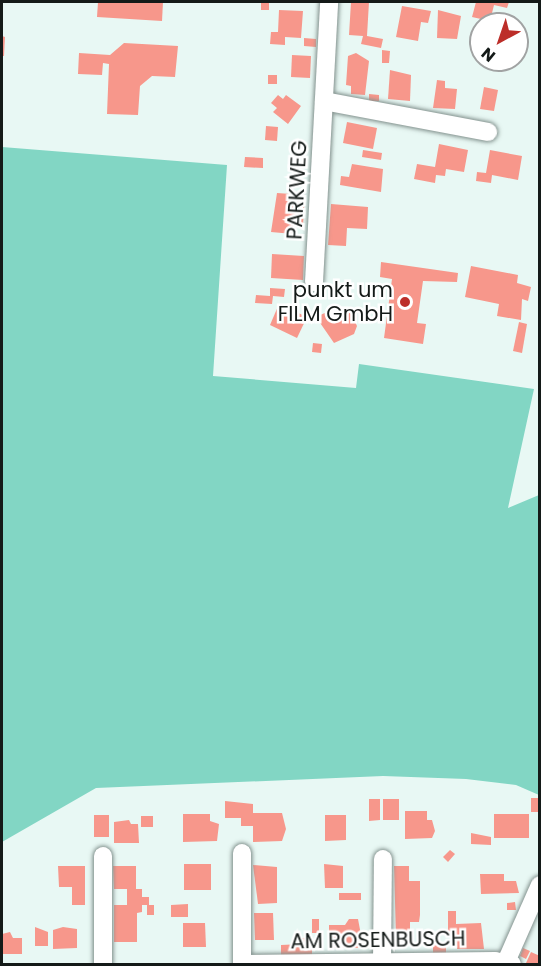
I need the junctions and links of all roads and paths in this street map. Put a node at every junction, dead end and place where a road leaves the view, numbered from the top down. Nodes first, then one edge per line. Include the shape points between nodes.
1 (329, 2) edge
2 (324, 101) junction
3 (488, 132) dead end
4 (314, 282) dead end
5 (242, 853) dead end
6 (103, 856) dead end
7 (383, 859) dead end
8 (540, 885) edge
9 (509, 963) edge
10 (103, 964) edge
11 (243, 964) edge
12 (382, 964) edge

1 - 2 street, PARKWEG
2 - 3 street
2 - 4 street, PARKWEG
5 - 11 street
6 - 10 street
7 - 12 street
8 - 9 street
9 - 12 street, AM ROSENBUSCH
11 - 12 street, AM ROSENBUSCH

